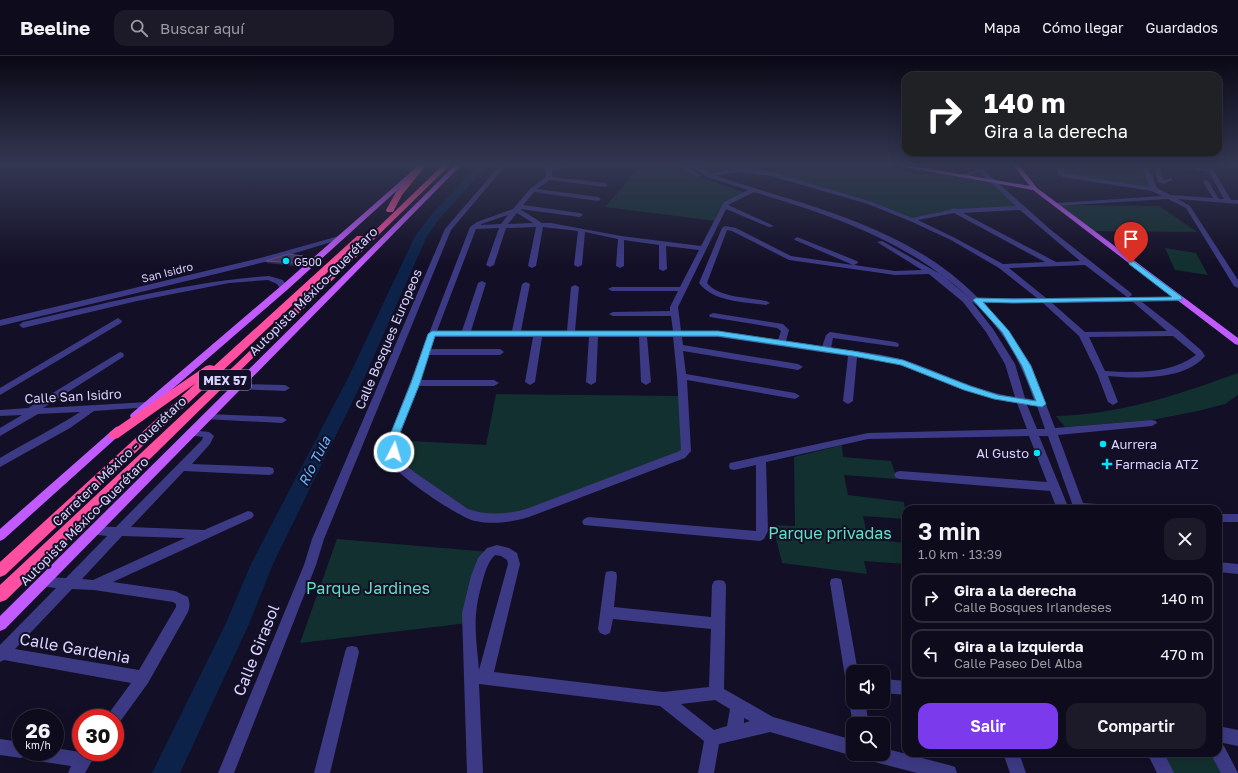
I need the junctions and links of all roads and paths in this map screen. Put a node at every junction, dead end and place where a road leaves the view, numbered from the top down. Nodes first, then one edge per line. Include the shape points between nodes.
1 (385, 197) edge
2 (397, 197) edge
3 (403, 197) edge
4 (414, 197) edge
5 (427, 197) edge
6 (475, 197) edge
7 (526, 197) edge
8 (587, 197) edge
9 (735, 197) edge
10 (768, 197) edge
11 (772, 197) edge
12 (851, 197) edge
13 (1009, 197) edge
14 (1046, 197) edge
15 (1164, 197) edge
16 (1170, 197) edge
17 (1177, 197) edge
18 (1226, 197) edge
19 (598, 199) dead end
20 (1216, 200) joint
21 (1229, 202) junction
22 (1238, 202) edge
23 (1057, 205) junction
24 (726, 207) junction
25 (518, 208) junction
26 (1021, 208) junction
27 (390, 210) junction
28 (954, 210) junction
29 (580, 216) dead end
30 (912, 220) junction
31 (540, 225) junction
32 (503, 226) junction
33 (771, 226) dead end
34 (473, 227) junction
35 (584, 230) junction
36 (339, 238) junction
37 (621, 238) junction
38 (797, 239) dead end
39 (662, 244) junction
40 (702, 248) junction
41 (1087, 263) junction
42 (1054, 264) junction
43 (490, 265) dead end
44 (578, 265) dead end
45 (532, 266) dead end
46 (620, 266) dead end
47 (1002, 266) junction
48 (663, 269) dead end
49 (930, 269) junction
50 (1227, 269) junction
51 (1237, 270) edge
52 (482, 283) dead end
53 (526, 284) dead end
54 (1238, 286) edge
55 (575, 287) dead end
56 (284, 288) junction
57 (612, 289) dead end
58 (683, 289) junction
59 (1131, 297) junction
60 (1176, 297) junction
61 (969, 298) junction
62 (1042, 299) junction
63 (766, 303) dead end
64 (674, 313) junction
65 (613, 314) dead end
66 (713, 315) dead end
67 (118, 321) dead end
68 (0, 323) edge
69 (0, 330) edge
70 (261, 331) junction
71 (466, 333) junction
72 (516, 333) junction
73 (538, 333) junction
74 (571, 333) junction
75 (594, 333) junction
76 (676, 333) junction
77 (1176, 333) junction
78 (432, 334) junction
79 (644, 334) junction
80 (1083, 335) junction
81 (1238, 342) edge
82 (781, 343) junction
83 (895, 345) dead end
84 (678, 346) junction
85 (826, 350) junction
86 (425, 352) junction
87 (500, 352) dead end
88 (853, 354) junction
89 (120, 355) dead end
90 (798, 368) dead end
91 (1102, 374) junction
92 (682, 376) junction
93 (530, 382) dead end
94 (591, 382) dead end
95 (646, 382) dead end
96 (415, 383) junction
97 (494, 383) dead end
98 (238, 387) junction
99 (285, 388) dead end
100 (0, 392) edge
101 (795, 396) dead end
102 (848, 401) dead end
103 (1021, 402) junction
104 (1113, 402) dead end
105 (1042, 404) junction
106 (148, 405) junction
107 (92, 408) junction
108 (33, 411) junction
109 (0, 413) edge
110 (208, 417) junction
111 (282, 420) dead end
112 (1152, 423) dead end
113 (1053, 432) junction
114 (191, 433) junction
115 (1033, 433) junction
116 (0, 434) edge
117 (114, 435) junction
118 (761, 460) junction
119 (0, 464) edge
120 (734, 466) dead end
121 (181, 467) junction
122 (269, 471) dead end
123 (900, 475) dead end
124 (1053, 487) junction
125 (1060, 505) edge
126 (1079, 505) edge
127 (248, 515) dead end
128 (1222, 518) edge
129 (1238, 518) edge
130 (588, 522) dead end
131 (94, 531) junction
132 (119, 532) junction
133 (207, 534) junction
134 (0, 536) edge
135 (318, 539) joint
136 (1222, 567) edge
137 (1238, 569) edge
138 (0, 571) edge
139 (611, 576) dead end
140 (44, 582) junction
141 (836, 583) dead end
142 (69, 584) junction
143 (719, 585) dead end
144 (94, 586) junction
145 (0, 595) edge
146 (607, 612) junction
147 (718, 624) junction
148 (0, 625) edge
149 (605, 629) dead end
150 (352, 652) dead end
151 (1, 654) edge
152 (850, 665) edge
153 (479, 676) junction
154 (143, 678) junction
155 (890, 687) edge
156 (902, 688) edge
157 (716, 693) junction
158 (663, 698) junction
159 (738, 705) junction
160 (121, 709) edge
161 (770, 724) junction
162 (732, 734) junction
163 (1222, 735) edge
164 (712, 738) junction
165 (1238, 738) edge
166 (846, 746) edge
167 (0, 747) edge
168 (12, 749) edge
169 (1012, 757) edge
170 (1156, 757) edge
171 (1221, 757) edge
172 (64, 758) edge
173 (890, 758) edge
174 (83, 762) edge
175 (226, 773) edge
176 (322, 773) edge
177 (475, 773) edge
178 (706, 773) edge
179 (949, 773) edge
180 (1018, 773) edge
181 (1166, 773) edge
182 (1230, 773) edge

1 - 36 main road, Autopista México-Querétaro
2 - 27 highway
3 - 27 highway, Carretera México - Querétaro / MEX 57
4 - 145 highway, Carretera México - Querétaro / MEX 57
5 - 98 main road, Autopista México-Querétaro
6 - 135 street, Calle Bosques Europeos via 448,229
7 - 25 street
8 - 19 street
9 - 24 street via 729,200
10 - 49 street via 850,227
11 - 49 street via 850,221 897,244
12 - 30 street
13 - 26 street
14 - 23 main road
15 - 23 street
16 - 50 street via 1188,207
17 - 20 street
18 - 21 street
20 - 21 street
21 - 22 street
23 - 60 main road
24 - 33 street
24 - 40 street
25 - 29 street
25 - 31 street
25 - 32 street
25 - 34 street
26 - 28 street
26 - 41 street
27 - 70 highway, Carretera México - Querétaro / MEX 57
28 - 30 street
28 - 42 street
30 - 47 street
31 - 32 street
31 - 35 street
31 - 45 street
32 - 34 street
32 - 43 street
34 - 78 street
35 - 37 street
35 - 44 street via 581,232
36 - 56 main road, Autopista México-Querétaro
36 - 68 street, San Isidro via 266,259
37 - 39 street
37 - 46 street
38 - 49 street via 857,264 894,269
39 - 40 street
39 - 48 street
40 - 58 street
41 - 42 street
41 - 59 street
42 - 47 street
47 - 62 street
49 - 61 street
49 - 61 street via 950,277
49 - 63 street via 895,273 788,258 734,230 725,228 703,283 705,287 712,292
50 - 51 street
50 - 54 street
52 - 71 street
53 - 72 street
55 - 74 street
56 - 69 street, San Isidro via 280,282 269,278 229,281
56 - 106 main road, Autopista México-Querétaro
57 - 58 street
58 - 64 street via 674,307
59 - 60 street
59 - 62 street
59 - 77 street
60 - 81 main road
61 - 62 street
61 - 103 street via 1010,364
61 - 105 street via 1005,331 1026,366
62 - 80 street
64 - 65 street
64 - 76 street
66 - 82 street via 780,326 785,330
67 - 100 street
70 - 117 highway
70 - 138 highway, Carretera México - Querétaro / MEX 57
71 - 72 street
71 - 78 street
72 - 73 street
73 - 74 street
73 - 93 street
74 - 75 street
75 - 79 street
75 - 94 street
76 - 79 street
76 - 82 street via 718,334
76 - 84 street
77 - 80 street
77 - 91 street via 1201,356 1180,368 1153,374
78 - 86 street
79 - 95 street
80 - 91 street
82 - 85 street
83 - 85 street via 830,335
84 - 90 street
84 - 92 street
85 - 88 street
86 - 87 street
86 - 96 street
88 - 102 street
88 - 103 street via 903,363 967,388
89 - 108 street
91 - 104 street
92 - 96 street via 686,450 681,455 511,518 476,517 464,512 400,466 394,452 393,440
92 - 101 street
96 - 97 street
98 - 99 street
98 - 110 main road, Autopista México-Querétaro
103 - 105 street
103 - 115 street
105 - 113 street
106 - 107 street, Calle San Isidro
106 - 117 main road, Autopista México-Querétaro
107 - 108 street, Calle San Isidro
107 - 119 street
108 - 109 street, Calle San Isidro
108 - 116 street
110 - 111 street
110 - 114 main road, Autopista México-Querétaro
112 - 113 street
113 - 115 street
113 - 126 street
114 - 121 street via 209,436
114 - 131 main road, Autopista México-Querétaro
115 - 118 street via 868,436
115 - 124 street
117 - 134 main road, Autopista México-Querétaro
118 - 120 street
118 - 130 street via 760,536
121 - 122 street
121 - 132 street
123 - 124 street
124 - 125 street
127 - 133 street
128 - 129 street
131 - 132 street
131 - 140 main road, Autopista México-Querétaro
132 - 133 street
132 - 142 street
133 - 144 street
135 - 175 street, Calle Girasol via 310,565
136 - 137 street
139 - 146 street
140 - 142 street
140 - 148 main road, Autopista México-Querétaro
141 - 152 street
142 - 144 street
142 - 151 street
143 - 147 street
144 - 154 street via 175,597 183,601 183,608
146 - 147 street
146 - 149 street
147 - 157 street
150 - 176 street
151 - 154 street, Calle Gardenia
153 - 153 street via 468,623 469,603 483,558 490,552 507,552 513,557 514,564
153 - 158 street
153 - 177 street
154 - 160 street
155 - 156 street
157 - 158 street
157 - 159 street
158 - 164 street
159 - 161 street
159 - 162 street via 736,725
161 - 162 street
161 - 166 street
162 - 164 street
163 - 165 street
164 - 178 street
167 - 168 street
169 - 180 street
170 - 181 street
171 - 182 street
172 - 174 street
173 - 179 street

